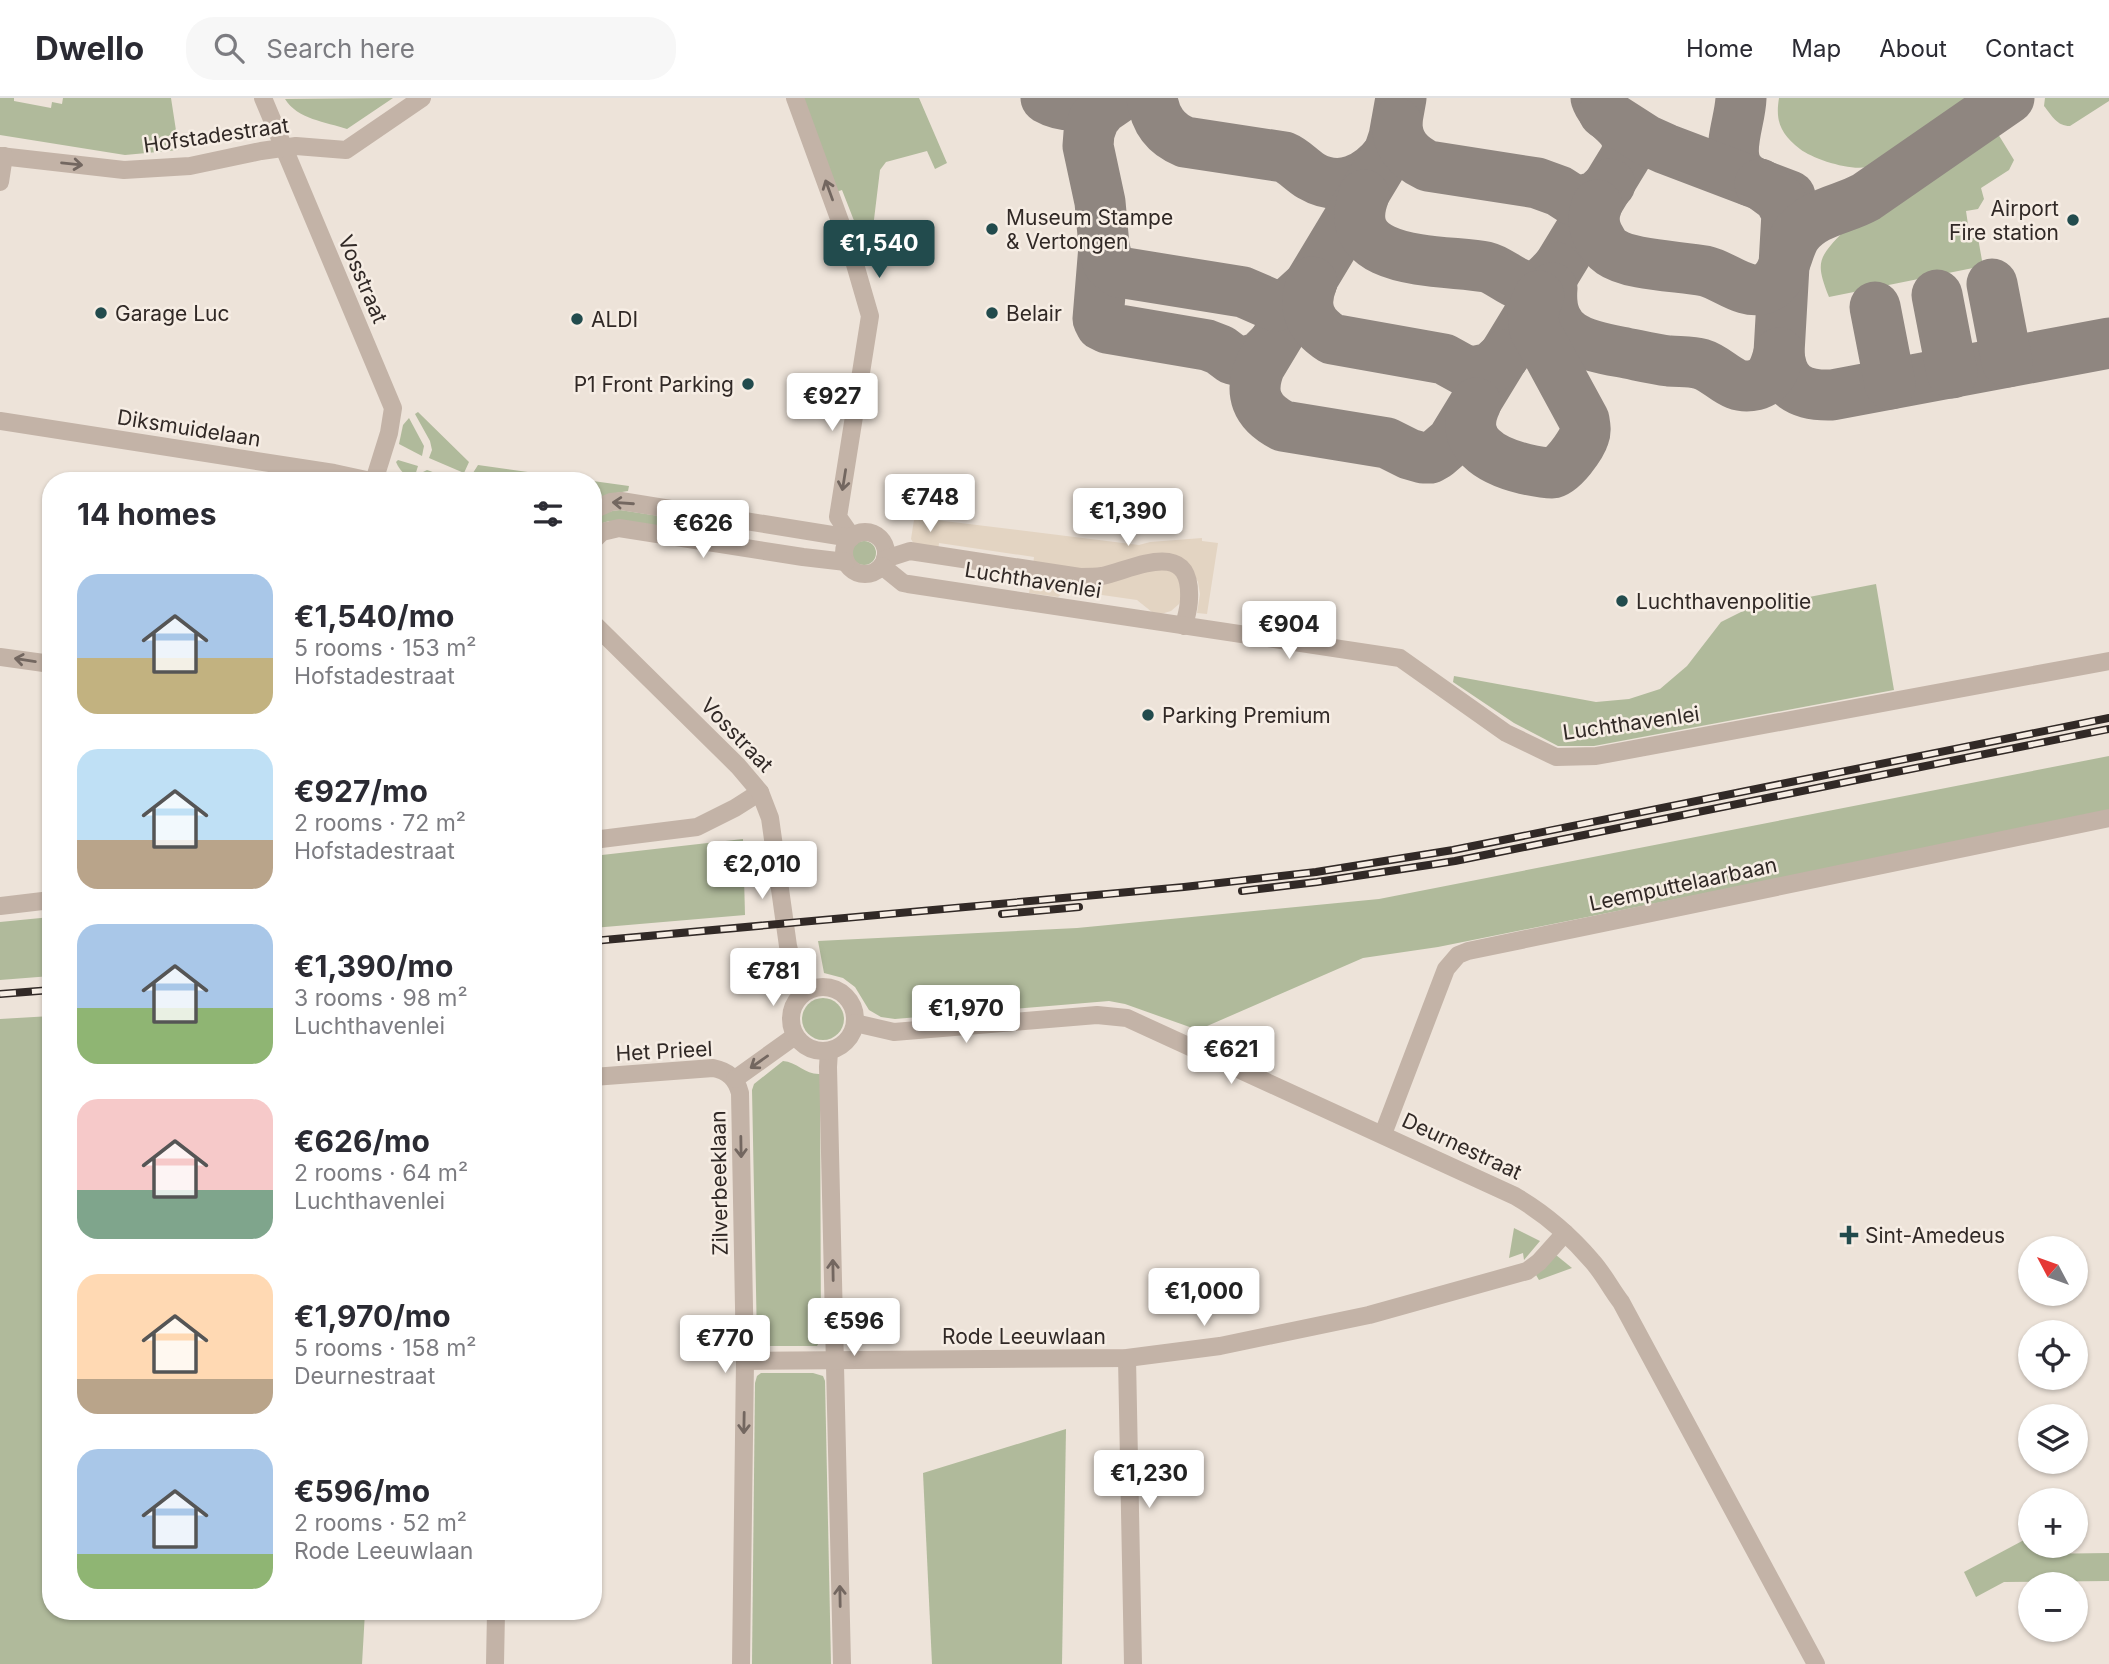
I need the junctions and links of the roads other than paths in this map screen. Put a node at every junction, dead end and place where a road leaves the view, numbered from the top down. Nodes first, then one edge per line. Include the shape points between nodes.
1 (263, 98) edge
2 (422, 98) edge
3 (795, 98) edge
4 (282, 148) junction
5 (2, 156) edge
6 (0, 182) edge
7 (0, 421) edge
8 (303, 472) edge
9 (375, 472) edge
10 (602, 506) edge
11 (710, 515) junction
12 (602, 532) edge
13 (852, 537) junction
14 (707, 541) junction
15 (846, 562) junction
16 (884, 562) junction
17 (1184, 626) junction
18 (602, 632) edge
19 (0, 657) edge
20 (2109, 661) edge
21 (42, 663) edge
22 (760, 792) junction
23 (2109, 818) edge
24 (602, 838) edge
25 (42, 901) edge
26 (0, 905) edge
27 (805, 992) junction
28 (855, 1023) junction
29 (795, 1036) junction
30 (829, 1051) junction
31 (602, 1076) edge
32 (735, 1079) junction
33 (1383, 1134) junction
34 (1565, 1233) junction
35 (1127, 1358) junction
36 (835, 1360) junction
37 (745, 1361) junction
38 (496, 1620) edge
39 (495, 1664) edge
40 (741, 1664) edge
41 (842, 1664) edge
42 (1133, 1664) edge
43 (1816, 1664) edge

1 - 4 street, Vosstraat
2 - 4 street, Hofstadestraat via 346,150
3 - 13 street via 870,316 838,517
5 -> 4 street, Hofstadestraat via 124,170 190,166
4 - 9 street, Vosstraat via 393,408
5 - 6 street
7 - 8 street, Diksmuidelaan
11 -> 10 street via 621,501
11 - 13 street
11 - 14 street
12 - 14 street, Luchthavenlei via 619,528
13 - 15 street via 844,550
13 - 16 street via 874,534 886,550
14 - 15 street, Luchthavenlei
15 - 16 street, Luchthavenlei via 862,574 875,572
16 - 17 street, Luchthavenlei via 902,583
16 - 17 street, Luchthavenlei via 910,551 1080,577 1101,576 1146,562 1173,563 1187,581
17 - 20 street, Luchthavenlei via 1400,658 1506,733 1556,757 1596,756
18 - 22 street, Vosstraat
21 -> 19 street
22 - 24 street via 697,827
22 - 27 street, Vosstraat via 770,818 788,946
23 - 33 street, Leemputtelaarbaan via 1458,955 1446,969
25 - 26 street
27 - 28 street via 829,987 840,992 849,1000
27 - 29 street via 791,1012
28 - 30 street via 846,1041
28 - 33 street, Deurnestraat via 894,1032 1097,1015 1128,1018
29 - 30 street via 810,1049
29 -> 32 street, Zilverbeeklaan
36 -> 30 street
31 - 32 street, Het Prieel via 713,1068
32 -> 37 street, Zilverbeeklaan via 740,1093
33 - 34 street, Deurnestraat via 1515,1196
34 - 35 street, Rode Leeuwlaan via 1527,1271 1369,1315 1220,1346
34 - 43 street, Deurnestraat via 1593,1261 1621,1303
35 - 36 street, Rode Leeuwlaan
35 - 42 street
36 - 37 street
41 -> 36 street
37 -> 40 street, Zilverbeeklaan
38 - 39 street

